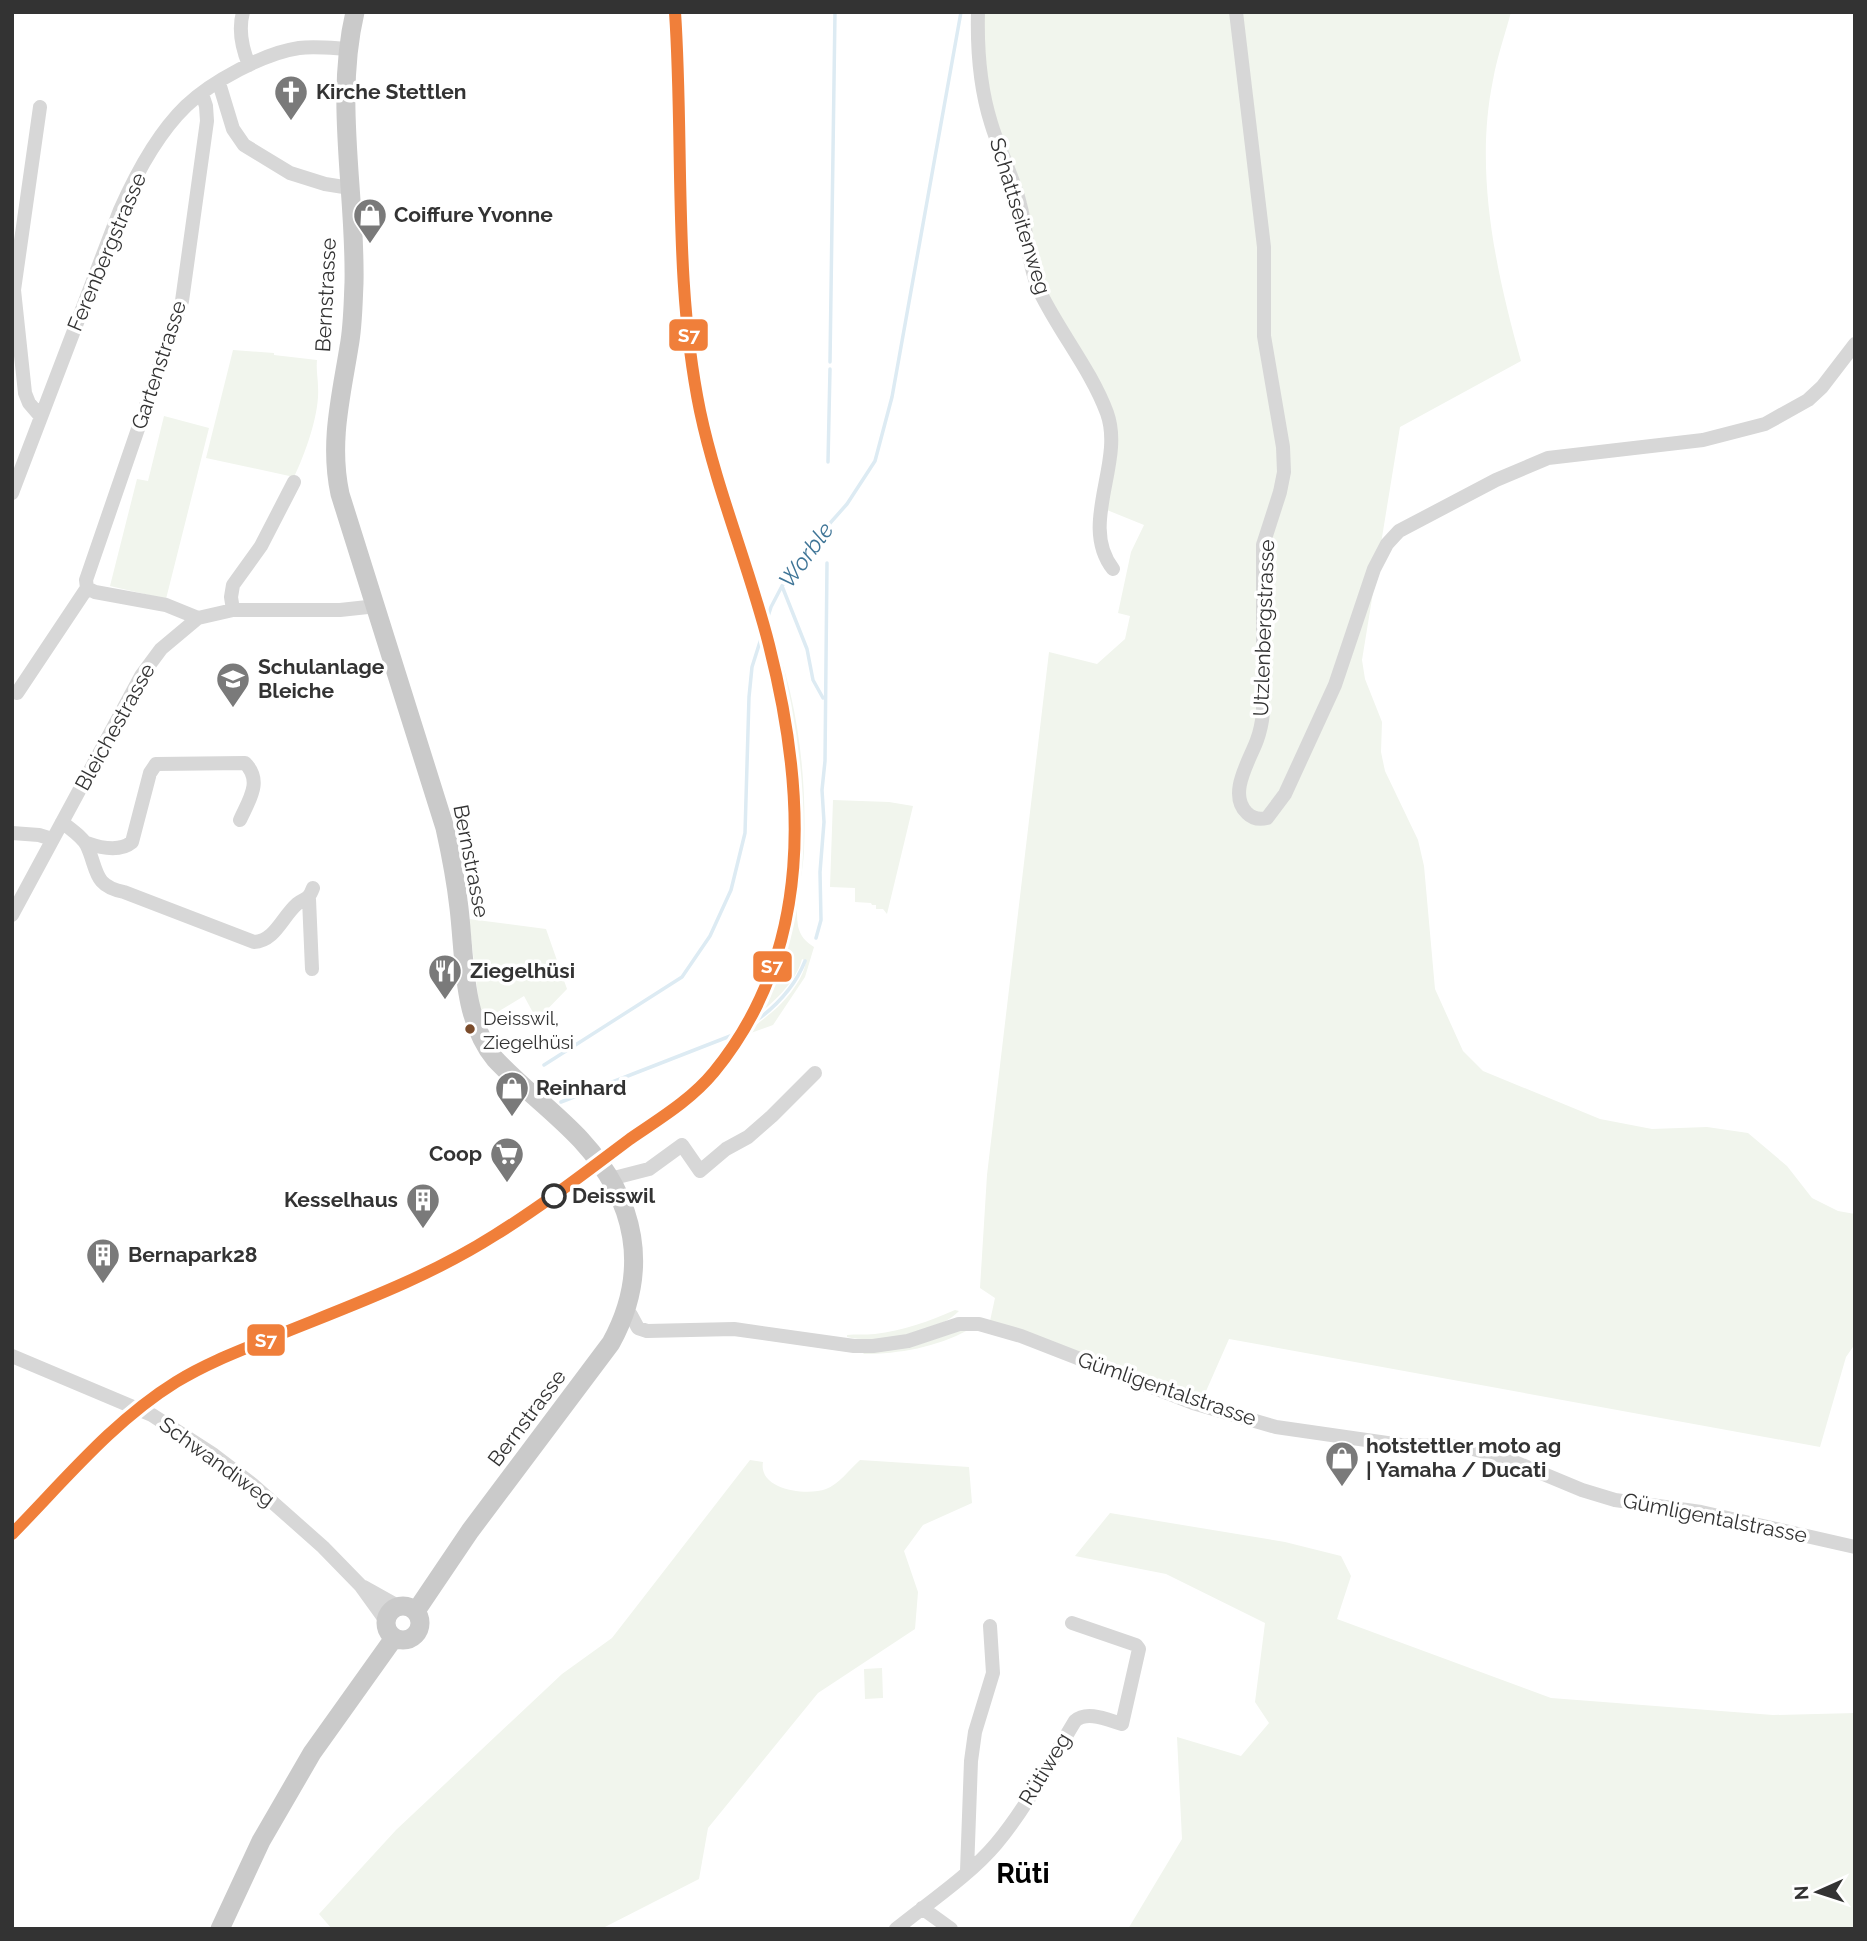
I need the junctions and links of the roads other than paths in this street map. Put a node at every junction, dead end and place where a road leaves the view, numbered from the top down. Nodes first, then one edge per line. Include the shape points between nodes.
1 (243, 12) edge
2 (355, 12) edge
3 (978, 12) edge
4 (1236, 12) edge
5 (347, 49) junction
6 (249, 65) junction
7 (219, 83) junction
8 (202, 94) junction
9 (40, 107) dead end
10 (351, 188) junction
11 (1855, 344) edge
12 (41, 417) junction
13 (294, 482) dead end
14 (12, 494) edge
15 (1113, 569) dead end
16 (87, 588) junction
17 (377, 606) junction
18 (233, 610) junction
19 (198, 618) junction
20 (17, 693) dead end
21 (240, 820) dead end
22 (62, 822) junction
23 (12, 833) edge
24 (52, 839) junction
25 (87, 844) junction
26 (12, 915) edge
27 (312, 969) dead end
28 (815, 1073) dead end
29 (610, 1179) junction
30 (625, 1311) junction
31 (641, 1330) junction
32 (615, 1335) junction
33 (12, 1356) edge
34 (1855, 1547) edge
35 (398, 1619) junction
36 (1072, 1623) dead end
37 (990, 1626) dead end
38 (967, 1871) junction
39 (922, 1908) junction
40 (219, 1929) edge
41 (896, 1929) edge
42 (951, 1929) edge

1 - 6 street via 240,30
2 - 5 main road, Bernstrasse
3 - 15 street, Schattseitenweg via 984,97 1020,202 1033,273 1110,422 1111,453 1101,522 1103,551
4 - 11 street, Utzlenbergstrasse via 1264,247 1264,335 1284,472 1264,545 1263,713 1239,792 1244,810 1253,818 1267,818 1285,794 1335,685 1374,569 1399,531 1541,460 1703,440 1765,424 1808,400
5 - 6 street, Ferenbergstrasse via 301,48
5 - 10 main road, Bernstrasse
6 - 7 street, Ferenbergstrasse
7 - 8 street, Ferenbergstrasse
7 - 10 street via 233,130 244,145 290,173
8 - 12 street, Ferenbergstrasse via 174,120 131,186
8 - 16 street, Gartenstrasse via 207,121 182,301
9 - 12 street via 14,289 25,393
10 - 17 main road, Bernstrasse via 352,319 334,448 340,494
12 - 14 street, Ferenbergstrasse
13 - 18 street via 261,546 233,586
16 - 19 street
16 - 20 street, Gartenstrasse
17 - 18 street, Bleichestrasse
17 - 29 main road, Bernstrasse via 445,828 471,1008 479,1035 495,1059 580,1139
18 - 19 street, Bleichestrasse
19 - 22 street, Bleichestrasse via 167,642 148,665
21 - 25 street via 255,781 244,762 156,764 132,842 108,849
22 - 24 street, Bleichestrasse
22 - 25 street
23 - 24 street
24 - 26 street, Bleichestrasse
25 - 27 street via 94,869 109,889 254,942 267,939 311,893
28 - 29 street via 748,1137 700,1171 682,1145 649,1169
29 - 30 main road, Bernstrasse via 633,1243 634,1267
30 - 31 street
30 - 32 main road, Bernstrasse
31 - 32 street, Gümligentalstrasse
31 - 34 street, Gümligentalstrasse via 734,1329 873,1346 908,1341 959,1324 979,1324 1193,1403 1276,1427 1401,1445 1473,1449 1615,1500 1701,1512
32 - 35 main road, Bernstrasse via 470,1531
33 - 35 street, Schwandiweg via 152,1415 184,1434 272,1501
35 - 40 main road, Bernstrasse via 261,1841
36 - 38 street, Rütiweg via 1139,1649 1122,1724 1079,1717 1015,1820
37 - 38 street via 993,1673 971,1760
38 - 39 street, Rütiweg
39 - 41 street, Rütiweg
39 - 42 street

